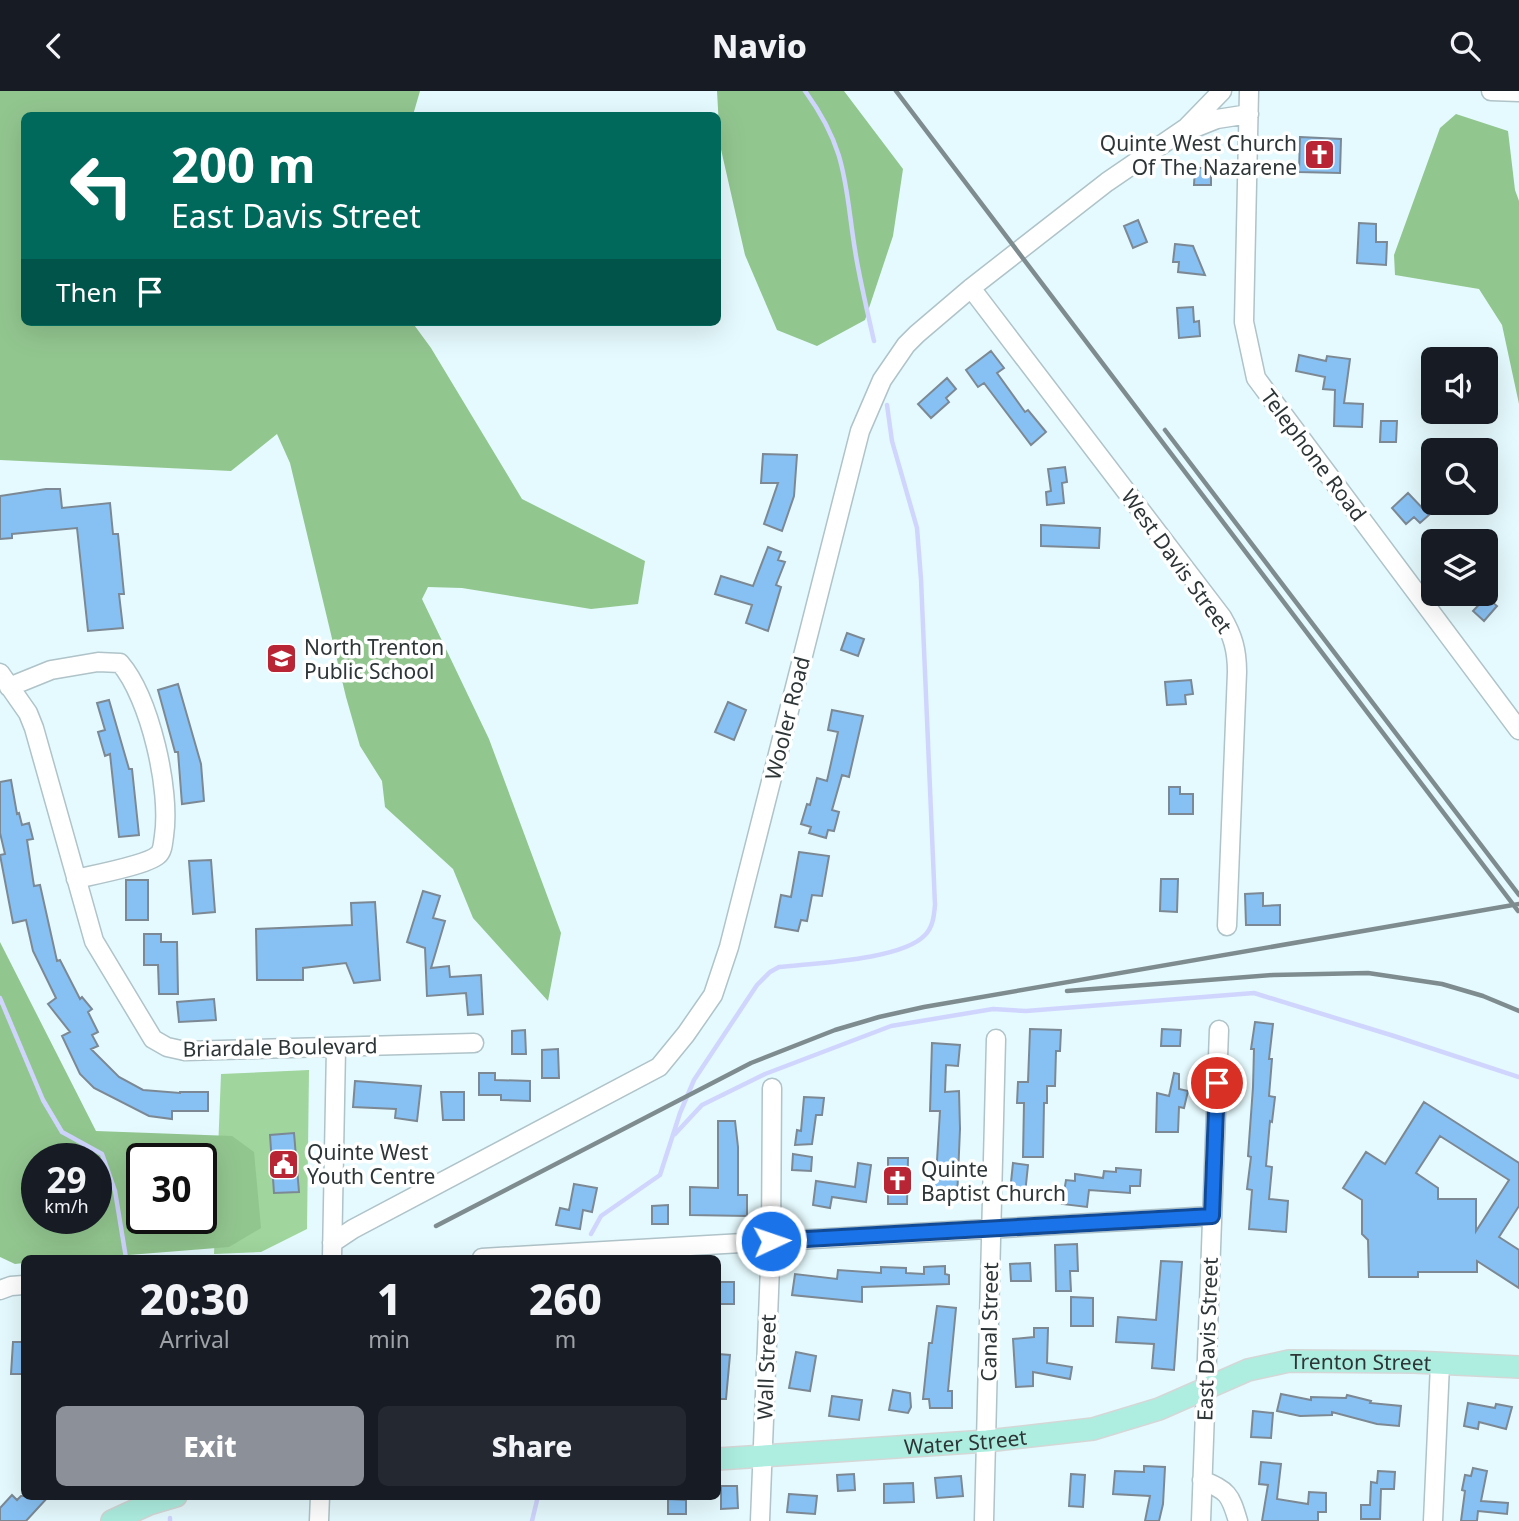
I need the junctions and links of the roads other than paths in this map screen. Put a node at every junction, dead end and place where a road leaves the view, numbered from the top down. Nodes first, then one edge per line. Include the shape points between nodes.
1 (1223, 91) edge
2 (1250, 91) edge
3 (1491, 91) edge
4 (1519, 92) edge
5 (1249, 114) junction
6 (1186, 128) junction
7 (971, 288) junction
8 (5, 680) edge
9 (1519, 730) edge
10 (76, 879) junction
11 (1227, 926) dead end
12 (1219, 1031) dead end
13 (996, 1039) dead end
14 (474, 1043) dead end
15 (336, 1048) junction
16 (772, 1088) dead end
17 (1212, 1216) junction
18 (992, 1227) junction
19 (771, 1241) junction
20 (332, 1251) edge
21 (564, 1255) edge
22 (21, 1285) edge
23 (0, 1290) edge
24 (1440, 1364) junction
25 (1519, 1367) edge
26 (1206, 1387) junction
27 (986, 1441) junction
28 (762, 1456) junction
29 (721, 1459) edge
30 (1202, 1480) junction
31 (162, 1500) edge
32 (320, 1500) edge
33 (112, 1521) edge
34 (319, 1521) edge
35 (760, 1521) edge
36 (984, 1521) edge
37 (1201, 1521) edge
38 (1237, 1521) edge
39 (1433, 1521) edge

1 - 6 street, Wooler Road
2 - 5 street, Telephone Road
3 - 4 street
5 - 6 street, Wooler Road
5 - 9 street, Telephone Road via 1244,322 1256,378
6 - 7 street, Wooler Road
7 - 11 street, West Davis Street via 1232,636 1237,672
7 - 20 street, Wooler Road via 906,345 876,392 860,431 734,931 721,976 704,1007 659,1067 353,1229
8 - 10 street, Briardale Boulevard via 34,728
8 - 10 street via 98,662 120,663 134,683 155,742 166,814 162,850 144,862
10 - 15 street, Briardale Boulevard via 94,941 153,1039 185,1051
12 - 17 street, East Davis Street
13 - 18 street, Canal Street
14 - 15 street, Briardale Boulevard
15 - 20 street
16 - 19 street, Wall Street
17 - 18 street
17 - 26 street, East Davis Street
18 - 19 street
18 - 27 street, Canal Street
19 - 21 street
19 - 28 street, Wall Street
22 - 23 street
24 - 25 main road, Trenton Street
24 - 26 main road, Trenton Street via 1289,1361 1248,1370
24 - 39 street
26 - 27 main road, Water Street via 1159,1409 1093,1429
26 - 30 street, East Davis Street
27 - 28 main road, Water Street
27 - 36 street, Canal Street
28 - 29 main road, Water Street
28 - 35 street, Wall Street
30 - 37 street, East Davis Street
30 - 38 street via 1223,1489
31 - 33 main road
32 - 34 street

